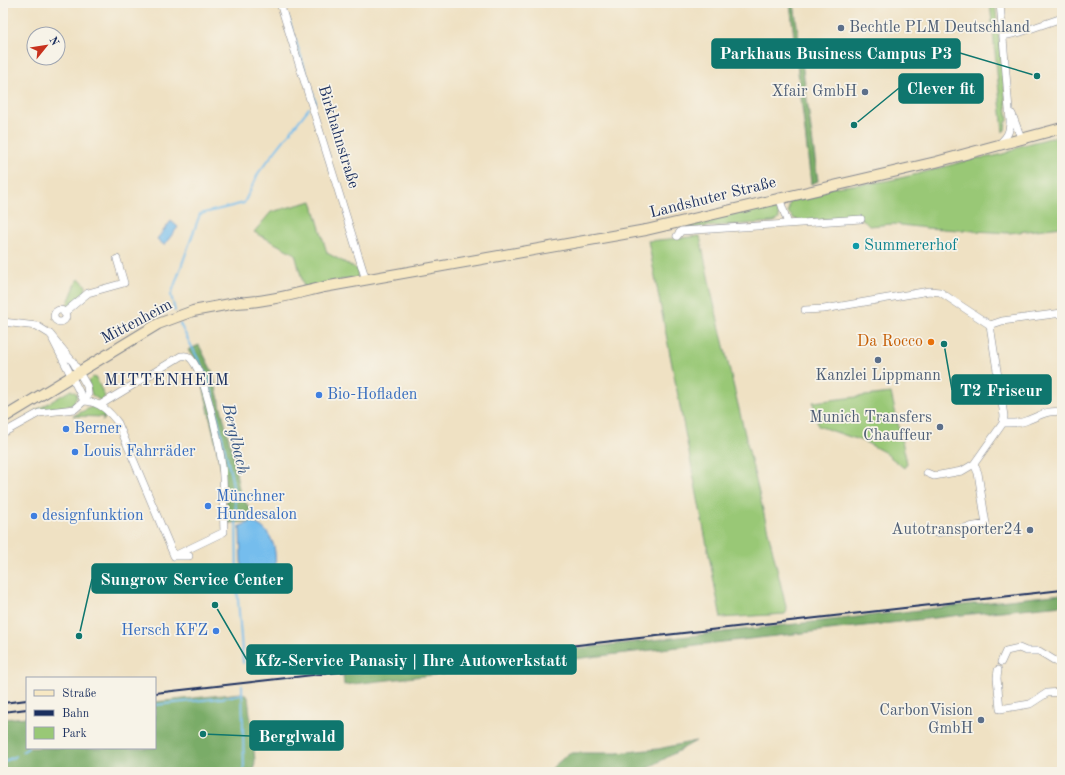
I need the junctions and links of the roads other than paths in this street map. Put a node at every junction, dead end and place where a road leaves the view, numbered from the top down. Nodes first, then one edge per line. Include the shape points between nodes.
1 (280, 3) edge
2 (1000, 3) edge
3 (1062, 18) edge
4 (1003, 36) junction
5 (1010, 110) junction
6 (1062, 128) edge
7 (1021, 138) junction
8 (998, 145) junction
9 (780, 197) junction
10 (861, 219) dead end
11 (788, 224) junction
12 (677, 236) dead end
13 (117, 259) dead end
14 (366, 280) junction
15 (805, 310) dead end
16 (1062, 313) edge
17 (3, 322) edge
18 (990, 325) junction
19 (51, 335) junction
20 (75, 374) junction
21 (84, 401) junction
22 (100, 405) junction
23 (1062, 412) edge
24 (3, 418) edge
25 (1003, 422) junction
26 (3, 433) edge
27 (974, 464) junction
28 (926, 473) dead end
29 (936, 533) dead end
30 (174, 556) junction
31 (189, 556) dead end
32 (1001, 662) dead end
33 (1062, 665) edge
34 (998, 670) dead end
35 (1062, 692) edge

1 - 14 street, Birkhahnstraße
2 - 4 street
3 - 4 street
4 - 5 street
5 - 7 street
5 - 8 street via 1010,130 1007,137
6 - 7 main road, Landshuter Straße
7 - 8 main road, Landshuter Straße
8 - 9 main road, Landshuter Straße via 916,167
9 - 11 street
9 - 14 main road, Landshuter Straße via 646,230
10 - 11 street
11 - 12 street via 681,231
13 - 19 street via 124,283 88,293 64,313 55,313 54,319 58,322
14 - 20 main road, Mittenheim via 257,302 193,311 174,317
15 - 18 street via 929,291 940,292
16 - 18 street
17 - 19 street via 37,326
18 - 25 street
19 - 20 street
20 - 21 street
20 - 24 main road, Mittenheim
21 - 22 street
21 - 26 street via 72,410 34,415
22 - 30 street via 118,423
22 - 30 street via 180,356 191,358 198,372 218,440 223,478 224,532
23 - 25 street via 1042,413 1028,421
25 - 27 street
27 - 28 street via 962,471 934,476
27 - 29 street via 978,473 986,524
30 - 31 street
32 - 33 street via 1006,651 1019,648 1039,651
34 - 35 street via 1000,709 1030,704 1047,693

